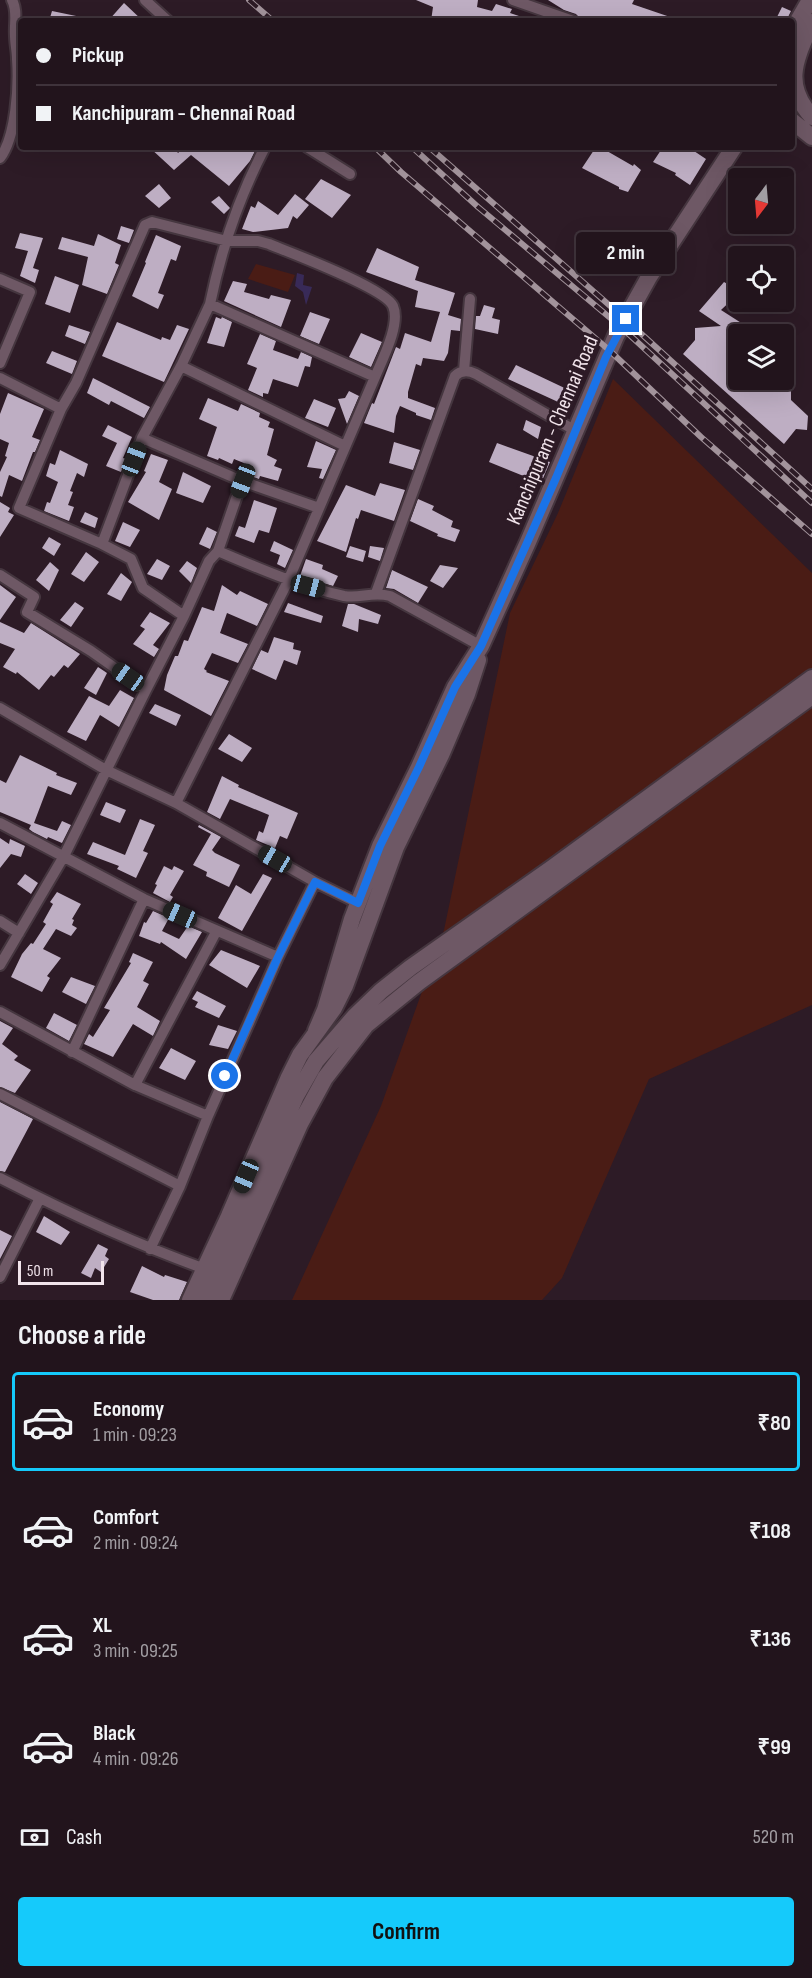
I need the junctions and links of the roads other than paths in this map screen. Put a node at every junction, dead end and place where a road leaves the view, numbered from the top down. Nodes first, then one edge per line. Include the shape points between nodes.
1 (12, 0) edge
2 (145, 0) edge
3 (513, 0) edge
4 (810, 0) edge
5 (165, 18) edge
6 (564, 18) edge
7 (812, 22) edge
8 (795, 26) edge
9 (795, 68) edge
10 (795, 93) edge
11 (812, 117) edge
12 (795, 123) edge
13 (812, 137) edge
14 (264, 150) edge
15 (312, 150) edge
16 (732, 150) edge
17 (0, 158) edge
18 (350, 174) dead end
19 (227, 241) junction
20 (0, 279) edge
21 (470, 299) dead end
22 (210, 304) junction
23 (0, 363) edge
24 (181, 366) junction
25 (464, 370) junction
26 (375, 377) junction
27 (1, 382) edge
28 (61, 409) junction
29 (576, 431) junction
30 (142, 438) junction
31 (345, 447) junction
32 (243, 481) junction
33 (319, 508) junction
34 (102, 544) junction
35 (218, 550) junction
36 (0, 575) edge
37 (288, 581) junction
38 (376, 593) junction
39 (184, 616) junction
40 (481, 646) junction
41 (812, 678) edge
42 (146, 690) junction
43 (812, 696) edge
44 (0, 708) edge
45 (106, 770) junction
46 (176, 803) junction
47 (0, 823) edge
48 (64, 856) junction
49 (315, 882) junction
50 (144, 899) junction
51 (358, 903) junction
52 (0, 921) edge
53 (216, 932) junction
54 (19, 933) junction
55 (278, 957) junction
56 (0, 964) edge
57 (0, 1012) edge
58 (316, 1031) junction
59 (335, 1050) junction
60 (72, 1052) junction
61 (135, 1084) junction
62 (0, 1094) edge
63 (208, 1116) junction
64 (0, 1178) edge
65 (180, 1186) junction
66 (40, 1198) junction
67 (150, 1249) junction
68 (205, 1269) junction
69 (0, 1277) edge
70 (190, 1300) edge
71 (205, 1300) edge
72 (221, 1300) edge

1 - 17 street via 16,10 18,61 15,101 10,139
2 - 5 street
3 - 6 street
4 - 8 main road
7 - 9 main road
10 - 11 main road
12 - 13 main road
14 - 19 street
15 - 18 street
16 - 29 main road, Kanchipuram - Chennai Road via 632,307 606,357
19 - 22 street
19 - 26 street via 269,244 349,277 388,299 395,318
19 - 28 street via 152,222 145,225
20 - 23 street via 30,292
21 - 25 street
22 - 24 street
22 - 26 street
24 - 30 street
24 - 31 street
25 - 29 street
25 - 38 street via 455,376
26 - 31 street
27 - 28 street
28 - 34 street via 20,508
29 - 40 main road, Kanchipuram - Chennai Road
30 - 32 street
30 - 34 street
31 - 33 street
32 - 33 street
32 - 35 street
33 - 37 street
34 - 39 street via 131,560 143,588
35 - 37 street
35 - 39 street
36 - 42 street via 34,597 27,612
37 - 38 street via 348,596
37 - 46 street
38 - 40 street via 405,603
39 - 42 street
40 - 51 main road, Kanchipuram - Chennai Road via 455,687 380,846
40 - 58 main road, Kanchipuram - Chennai Road via 467,694 396,847 345,986
41 - 59 main road via 410,968 355,1016
42 - 45 street
43 - 59 main road via 419,982
44 - 45 street
45 - 46 street
45 - 48 street
46 - 49 street
47 - 48 street
48 - 50 street
48 - 54 street
49 - 51 street
49 - 55 street
50 - 53 street
50 - 60 street
51 - 58 main road, Kanchipuram - Chennai Road
52 - 54 street
53 - 55 street
53 - 61 street
54 - 56 street
55 - 63 street
57 - 60 street
58 - 68 main road, Kanchipuram - Chennai Road via 289,1077
59 - 71 main road via 308,1075 296,1096
59 - 72 main road
60 - 61 street
61 - 63 street
62 - 65 street
63 - 65 street
64 - 66 street
65 - 67 street
66 - 67 street
66 - 69 street
67 - 68 street
68 - 70 main road, Kanchipuram - Chennai Road

